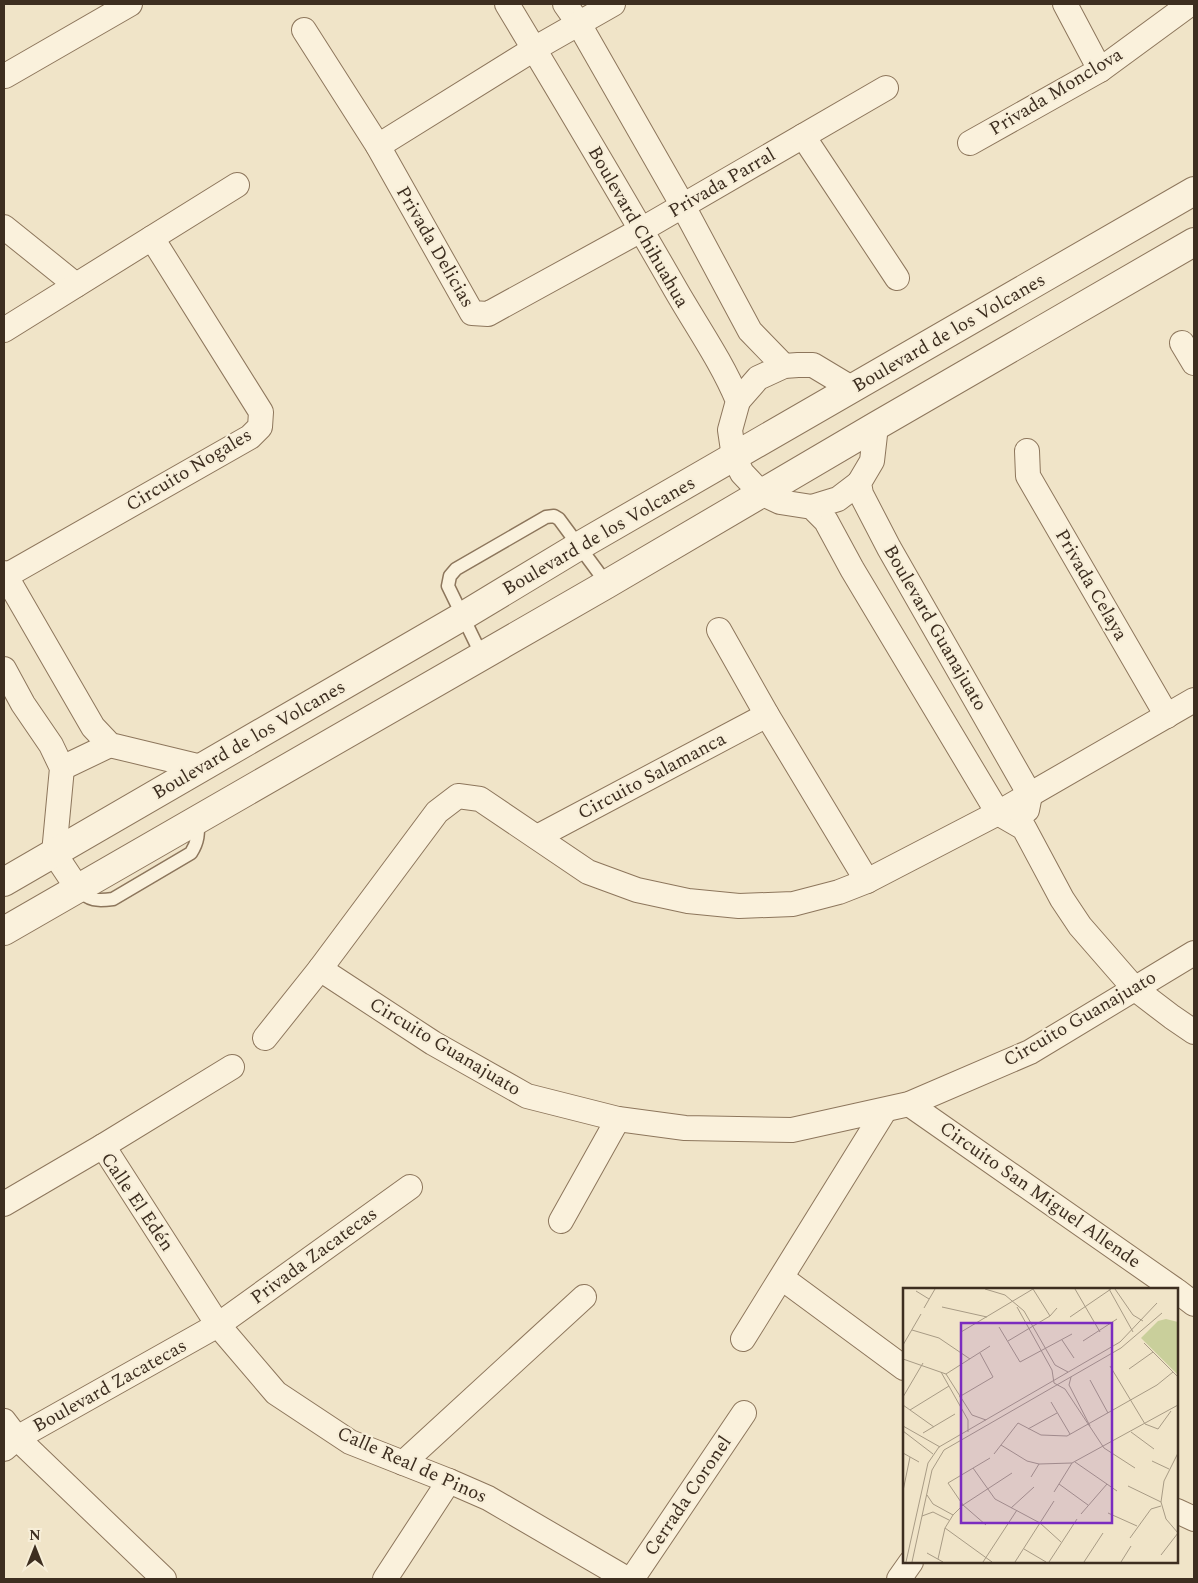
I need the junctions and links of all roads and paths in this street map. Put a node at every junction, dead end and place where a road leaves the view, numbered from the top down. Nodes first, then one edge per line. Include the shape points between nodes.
1 (130, 4) edge
2 (507, 4) edge
3 (565, 4) edge
4 (613, 4) edge
5 (1065, 4) edge
6 (1190, 4) edge
7 (578, 24) junction
8 (304, 30) dead end
9 (534, 49) junction
10 (1100, 70) junction
11 (5, 76) edge
12 (886, 88) dead end
13 (803, 136) junction
14 (970, 143) dead end
15 (378, 146) junction
16 (237, 185) dead end
17 (1194, 191) edge
18 (682, 206) junction
19 (4, 227) edge
20 (641, 230) junction
21 (152, 238) junction
22 (1194, 242) edge
23 (897, 278) dead end
24 (76, 285) junction
25 (4, 330) edge
26 (784, 366) junction
27 (853, 389) junction
28 (738, 401) junction
29 (876, 426) junction
30 (1027, 451) dead end
31 (734, 457) junction
32 (860, 483) junction
33 (761, 493) junction
34 (812, 507) junction
35 (579, 546) junction
36 (4, 575) edge
37 (607, 584) junction
38 (462, 616) junction
39 (719, 630) dead end
40 (482, 656) junction
41 (4, 669) edge
42 (1194, 700) edge
43 (767, 715) junction
44 (1167, 716) junction
45 (110, 745) junction
46 (201, 767) junction
47 (62, 768) junction
48 (1030, 795) junction
49 (998, 814) junction
50 (1024, 828) junction
51 (537, 837) junction
52 (54, 853) junction
53 (867, 881) junction
54 (4, 882) edge
55 (78, 889) junction
56 (4, 931) edge
57 (1194, 953) edge
58 (320, 969) junction
59 (1134, 988) junction
60 (1194, 1032) edge
61 (265, 1038) dead end
62 (232, 1067) dead end
63 (909, 1104) junction
64 (885, 1110) junction
65 (618, 1119) junction
66 (103, 1146) junction
67 (410, 1187) dead end
68 (4, 1204) edge
69 (561, 1220) dead end
70 (782, 1278) junction
71 (1165, 1287) edge
72 (1178, 1295) edge
73 (584, 1297) dead end
74 (1194, 1304) edge
75 (218, 1325) junction
76 (743, 1338) dead end
77 (903, 1367) edge
78 (744, 1413) dead end
79 (8, 1436) edge
80 (402, 1463) junction
81 (449, 1481) junction
82 (1178, 1511) edge
83 (1194, 1519) edge
84 (909, 1563) edge
85 (164, 1579) edge
86 (385, 1579) edge
87 (627, 1579) edge
88 (632, 1579) edge
89 (899, 1579) edge

1 - 11 street
2 - 9 street, Boulevard Chihuahua
3 - 7 street
4 - 7 street
5 - 10 street
6 - 10 street, Privada Monclova
7 - 9 street
7 - 18 street
8 - 15 street, Privada Delicias
9 - 15 street
9 - 20 street, Boulevard Chihuahua
10 - 14 street, Privada Monclova
12 - 13 street, Privada Parral
13 - 18 street, Privada Parral
13 - 23 street
15 - 20 street, Privada Delicias via 472,314 488,314
16 - 21 street
17 - 27 street, Boulevard de los Volcanes
18 - 20 street, Privada Parral
18 - 26 street via 750,331
19 - 24 street
20 - 28 street, Boulevard Chihuahua via 727,374
21 - 24 street
21 - 36 street, Circuito Nogales via 261,412 260,427 250,437
22 - 29 street
24 - 25 street
26 - 27 street via 813,366
26 - 28 street via 758,378
27 - 31 street, Boulevard de los Volcanes
28 - 31 street via 730,430
29 - 32 street via 872,461
29 - 33 street
30 - 44 street, Privada Celaya via 1028,476
31 - 33 street via 742,473
31 - 35 street, Boulevard de los Volcanes
32 - 34 street via 838,499
32 - 48 street, Boulevard Guanajuato via 861,494 889,548
33 - 34 street via 780,502
33 - 37 street
34 - 49 street, Boulevard Guanajuato via 826,521
35 - 37 lane
35 - 38 street, Boulevard de los Volcanes
35 - 38 lane via 559,519 546,517 456,569 448,586
36 - 45 street via 93,727
37 - 40 street
38 - 40 lane
38 - 46 street, Boulevard de los Volcanes
39 - 43 street
40 - 55 street
41 - 47 street
42 - 44 street
43 - 51 street, Circuito Salamanca
43 - 53 street
44 - 48 street
45 - 46 street
45 - 47 street
46 - 52 street, Boulevard de los Volcanes
47 - 52 street
48 - 49 street
48 - 50 street
49 - 50 street
49 - 53 street
50 - 59 street via 1080,926
51 - 53 street via 588,872 637,890 688,901 739,906 794,904
51 - 58 street via 480,799 458,796 437,812
52 - 54 street, Boulevard de los Volcanes
52 - 55 street
55 - 56 street
57 - 59 street, Circuito Guanajuato
58 - 61 street
58 - 65 street, Circuito Guanajuato via 433,1043 527,1096
59 - 60 street
59 - 63 street, Circuito Guanajuato via 1030,1052
62 - 66 street
63 - 64 street, Circuito Guanajuato
63 - 71 street, Circuito San Miguel Allende
64 - 65 street, Circuito Guanajuato via 792,1130 685,1128
64 - 70 street
65 - 69 street
66 - 68 street, Calle El Edén
66 - 75 street, Calle El Edén
67 - 75 street, Privada Zacatecas
70 - 76 street
70 - 77 street
72 - 74 street, Circuito San Miguel Allende
73 - 80 street
75 - 79 street, Boulevard Zacatecas
75 - 80 street, Calle Real de Pinos via 276,1392 350,1442
78 - 88 street, Cerrada Coronel
79 - 85 street
80 - 81 street, Calle Real de Pinos
81 - 86 street
81 - 87 street, Calle Real de Pinos via 488,1498
82 - 83 street
84 - 89 street

